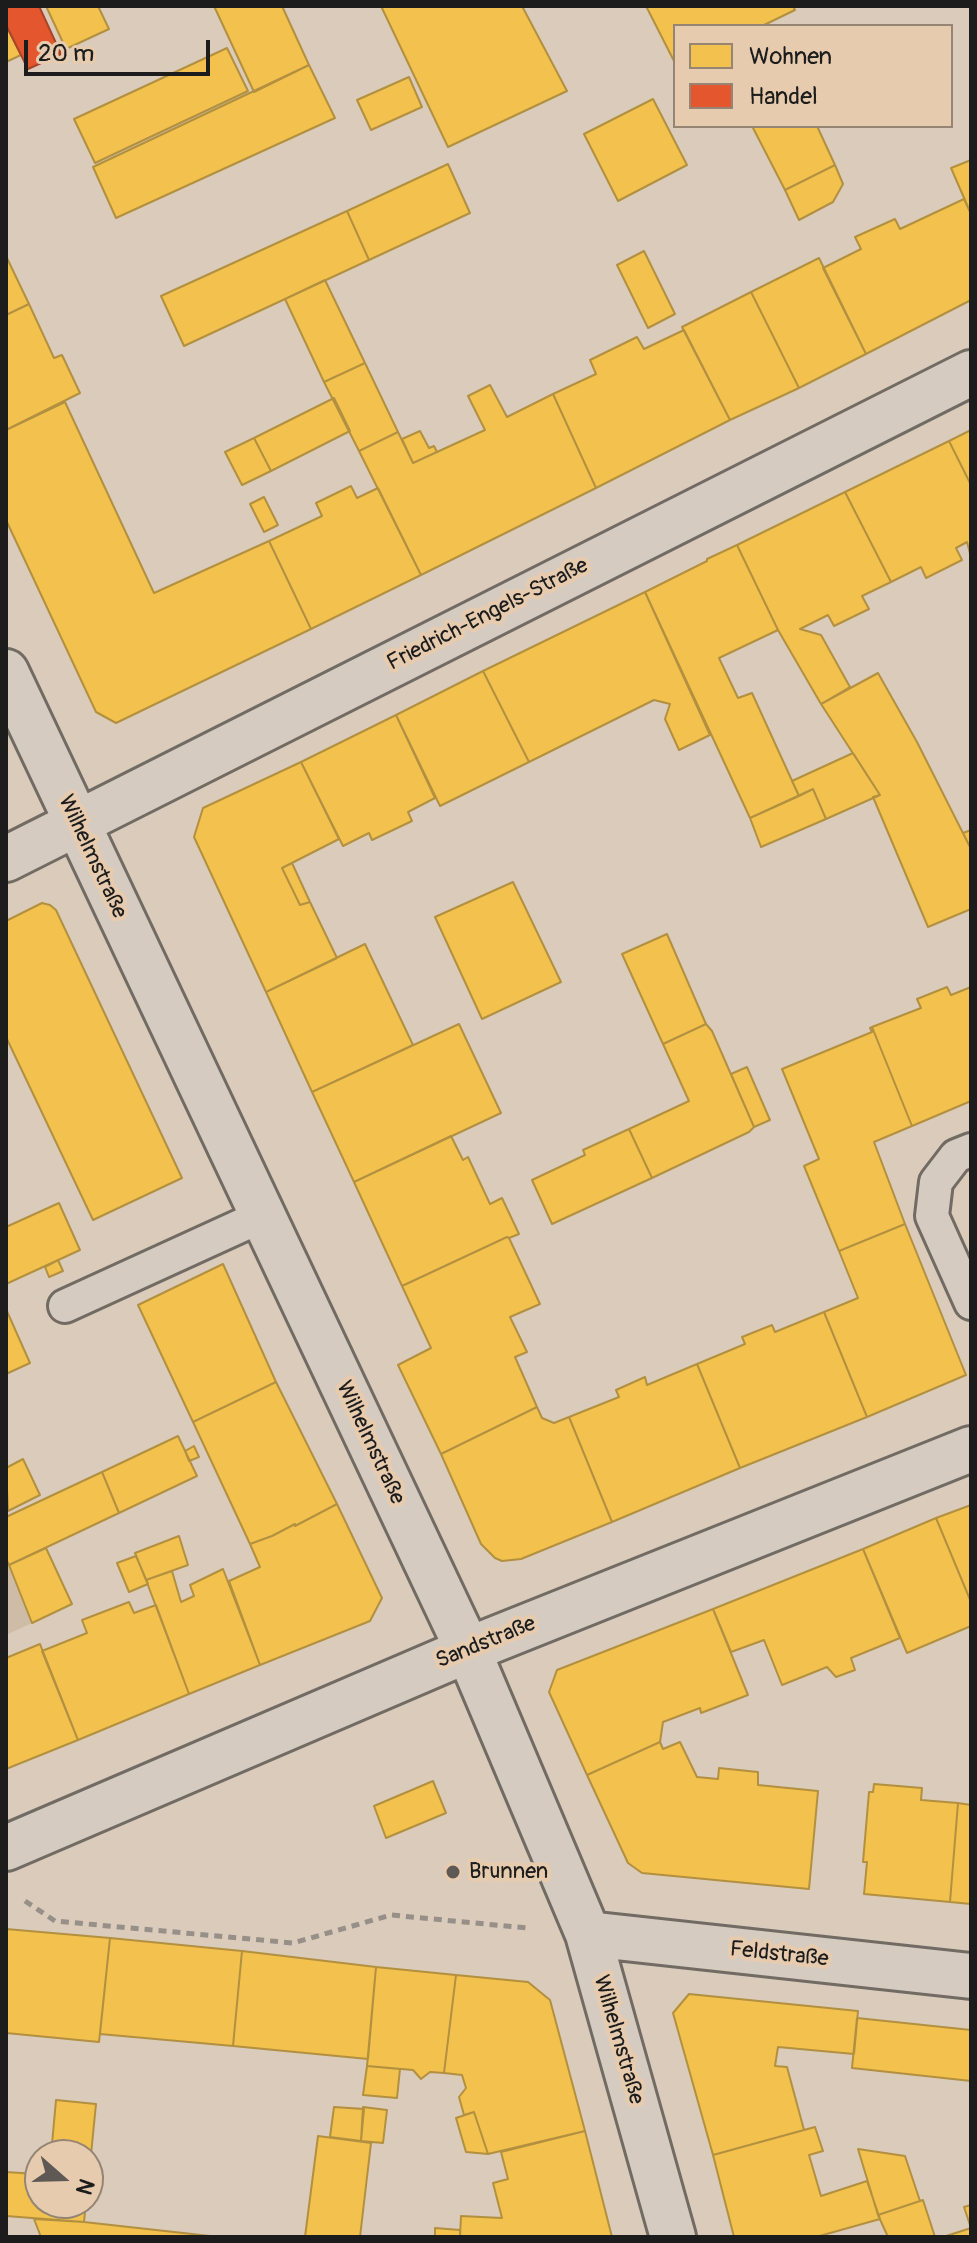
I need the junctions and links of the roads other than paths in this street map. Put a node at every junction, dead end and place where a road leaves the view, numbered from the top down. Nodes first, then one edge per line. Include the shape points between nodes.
1 (971, 373) edge
2 (6, 672) edge
3 (76, 822) junction
4 (6, 859) edge
5 (971, 1150) edge
6 (262, 1216) junction
7 (971, 1303) edge
8 (65, 1306) dead end
9 (971, 1449) edge
10 (468, 1650) junction
11 (6, 1848) edge
12 (588, 1934) junction
13 (971, 1976) edge
14 (673, 2237) edge

1 - 3 street, Friedrich-Engels-Straße
2 - 3 street, Wilhelmstraße
3 - 4 street, Friedrich-Engels-Straße
3 - 6 street, Wilhelmstraße
5 - 7 lane via 956,1156 936,1182 932,1216
6 - 8 lane
6 - 10 street, Wilhelmstraße
9 - 10 street, Sandstraße
10 - 11 street, Sandstraße
10 - 12 street, Wilhelmstraße
12 - 13 street, Feldstraße
12 - 14 street, Wilhelmstraße

